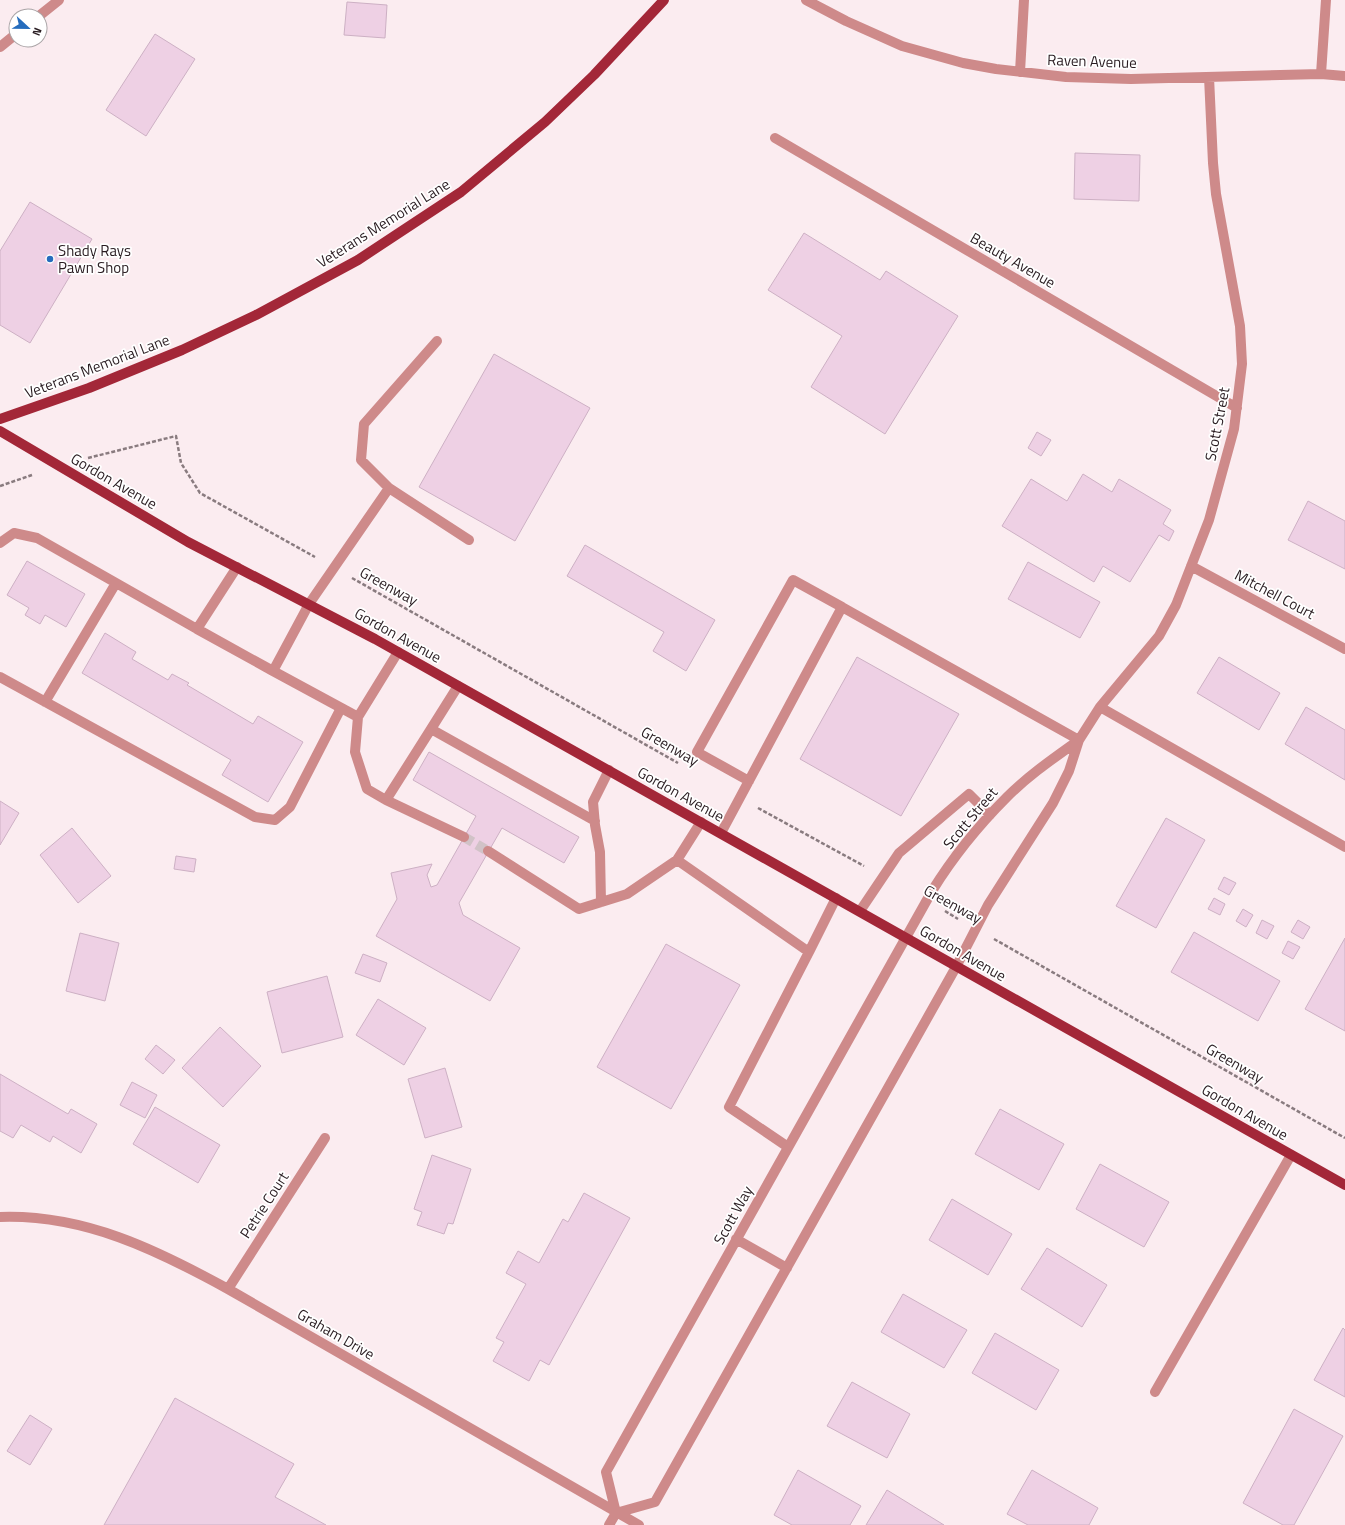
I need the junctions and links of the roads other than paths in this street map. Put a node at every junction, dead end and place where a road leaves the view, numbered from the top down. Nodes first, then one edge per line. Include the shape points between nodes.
1 (59, 0) edge
2 (664, 0) edge
3 (806, 0) edge
4 (1024, 0) edge
5 (1326, 0) edge
6 (48, 9) edge
7 (8, 40) edge
8 (0, 47) edge
9 (1020, 72) junction
10 (1321, 74) junction
11 (1345, 76) edge
12 (1209, 78) junction
13 (775, 138) dead end
14 (437, 342) dead end
15 (1237, 408) junction
16 (0, 419) edge
17 (0, 431) edge
18 (389, 488) junction
19 (469, 540) dead end
20 (0, 543) edge
21 (1191, 566) junction
22 (237, 567) junction
23 (116, 583) junction
24 (309, 604) junction
25 (842, 607) junction
26 (197, 629) junction
27 (1345, 649) edge
28 (398, 652) junction
29 (273, 671) junction
30 (0, 677) edge
31 (458, 686) junction
32 (45, 702) junction
33 (1100, 707) junction
34 (341, 708) junction
35 (358, 717) junction
36 (431, 729) junction
37 (1079, 740) junction
38 (609, 770) junction
39 (749, 781) junction
40 (386, 800) junction
41 (990, 815) junction
42 (595, 821) junction
43 (701, 822) junction
44 (721, 834) junction
45 (464, 837) tunnel mouth
46 (1345, 847) edge
47 (488, 851) tunnel mouth
48 (677, 860) junction
49 (836, 898) junction
50 (601, 902) junction
51 (860, 911) junction
52 (906, 937) junction
53 (809, 952) junction
54 (956, 967) junction
55 (325, 1138) dead end
56 (788, 1147) junction
57 (1291, 1155) junction
58 (1345, 1185) edge
59 (0, 1216) edge
60 (736, 1239) junction
61 (787, 1268) junction
62 (228, 1289) junction
63 (1154, 1392) dead end
64 (616, 1512) junction
65 (609, 1525) edge
66 (639, 1525) edge

1 - 6 street
2 - 16 main road, Veterans Memorial Lane via 594,75 545,122 460,192 358,260 256,316 182,350 89,388
3 - 9 street, Raven Avenue via 902,46 963,64
4 - 9 street
5 - 10 street
7 - 8 street
9 - 12 street, Raven Avenue via 1066,77
10 - 11 street, Raven Avenue
10 - 12 street, Raven Avenue
12 - 15 street, Scott Street via 1216,194 1240,326 1242,364
13 - 15 street, Beauty Avenue
14 - 18 street via 364,424 361,460
15 - 21 street, Scott Street via 1234,429 1209,520
17 - 22 main road, Gordon Avenue via 188,542
18 - 19 street
18 - 24 street
20 - 23 street via 14,534 37,538
21 - 27 street, Mitchell Court
21 - 33 street, Scott Street via 1176,605 1159,636
22 - 24 main road, Gordon Avenue
22 - 26 street
23 - 26 street
23 - 32 street
24 - 28 main road, Gordon Avenue
24 - 29 street
25 - 37 street
25 - 39 street
25 - 39 street via 793,580 697,752
26 - 29 street
28 - 31 main road, Gordon Avenue
28 - 35 street
29 - 34 street
30 - 32 street
31 - 36 street
31 - 38 main road, Gordon Avenue
32 - 34 street via 254,817 275,820 290,807
33 - 37 street, Scott Street
33 - 46 street
34 - 35 street
35 - 40 street via 355,752 367,789
36 - 40 street
36 - 42 street
37 - 41 street, Scott Street via 1038,769
37 - 54 street, Scott Street via 1069,771 1053,803 988,905
38 - 42 street via 593,802
38 - 43 main road, Gordon Avenue
39 - 44 street
40 - 45 street
41 - 51 street via 969,794 899,853
41 - 52 street, Scott Street via 937,883
42 - 50 street via 600,852
43 - 44 main road, Gordon Avenue
43 - 48 street
44 - 49 main road, Gordon Avenue
47 - 50 street via 579,909
48 - 50 street via 626,894
48 - 53 street
49 - 51 main road, Gordon Avenue
49 - 53 street
51 - 52 main road, Gordon Avenue
52 - 54 main road, Gordon Avenue
52 - 56 street, Scott Way
53 - 56 street via 729,1107
54 - 57 main road, Gordon Avenue
54 - 61 street
55 - 62 street, Petrie Court
56 - 60 street, Scott Way
57 - 58 main road, Gordon Avenue
57 - 63 street
59 - 62 street, Graham Drive via 70,1223 120,1236 167,1256
60 - 61 street
60 - 64 street, Scott Way via 606,1472
61 - 64 street via 655,1502
62 - 64 street, Graham Drive
64 - 65 street
64 - 66 street, Graham Drive

